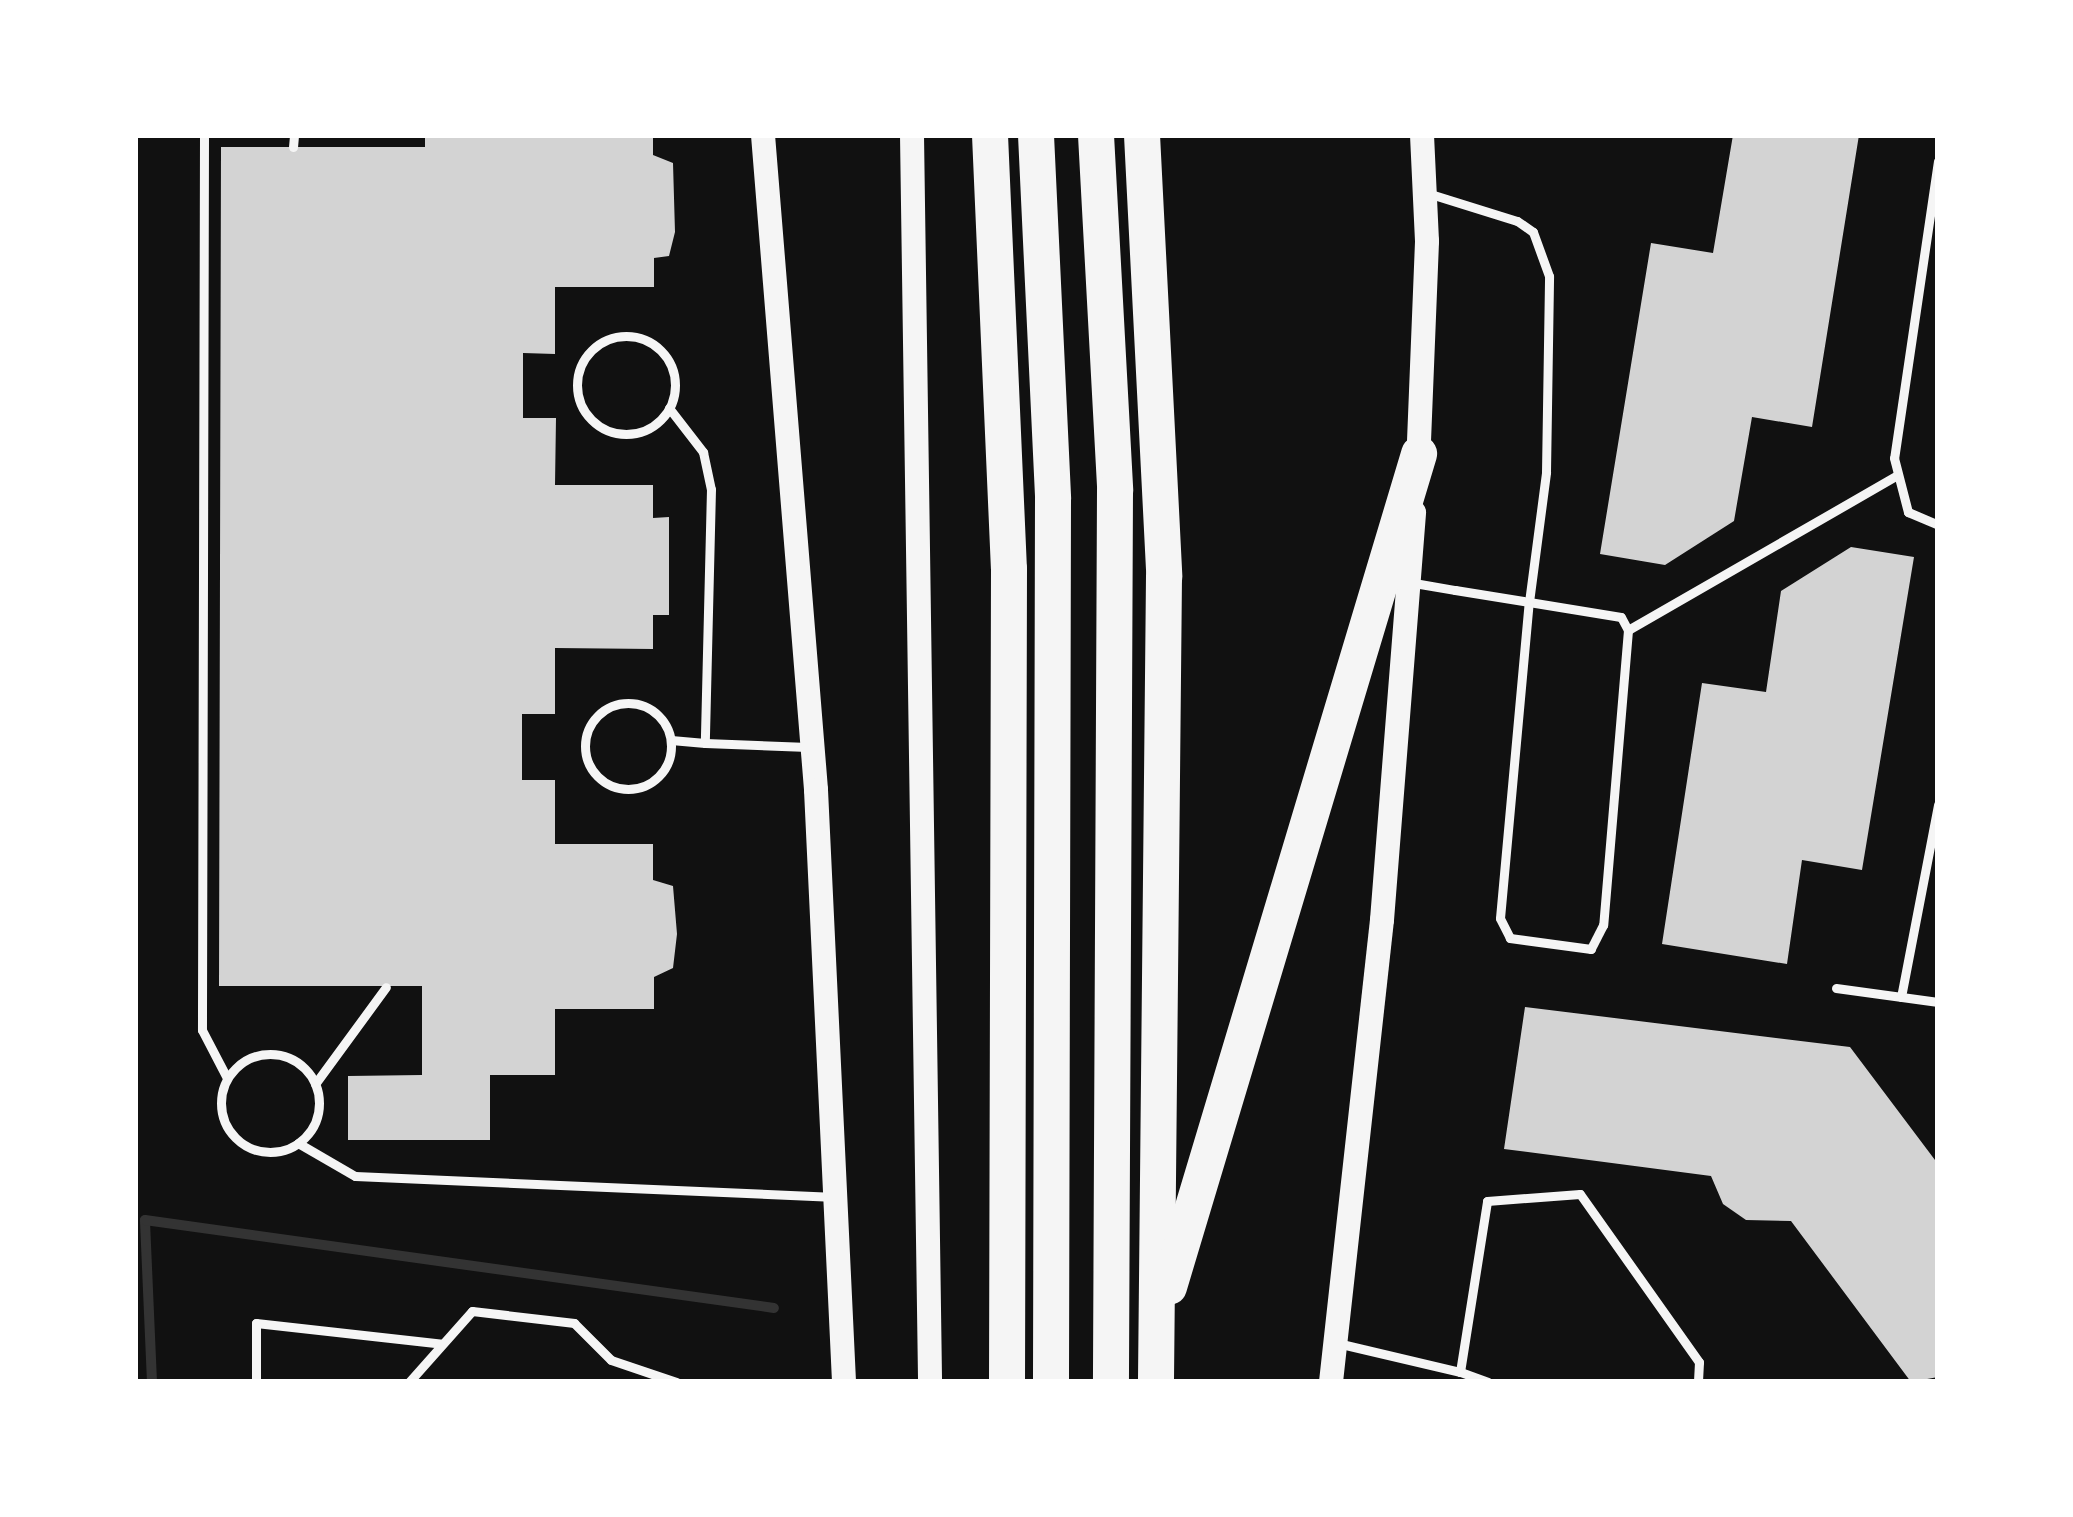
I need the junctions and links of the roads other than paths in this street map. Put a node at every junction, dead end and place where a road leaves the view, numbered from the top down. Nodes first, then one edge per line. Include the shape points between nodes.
1 (204, 135) edge
2 (763, 135) edge
3 (912, 135) edge
4 (990, 135) edge
5 (1036, 135) edge
6 (1096, 135) edge
7 (1142, 135) edge
8 (1422, 135) edge
9 (1938, 161) edge
10 (1425, 193) junction
11 (669, 408) junction
12 (1419, 454) junction
13 (1897, 476) junction
14 (1938, 525) edge
15 (1408, 582) junction
16 (1528, 602) junction
17 (1628, 630) junction
18 (671, 740) junction
19 (705, 742) junction
20 (813, 748) junction
21 (1938, 805) edge
22 (386, 987) dead end
23 (1836, 988) dead end
24 (1901, 997) junction
25 (1938, 1002) edge
26 (227, 1078) junction
27 (315, 1084) junction
28 (298, 1143) junction
29 (836, 1197) junction
30 (1157, 1324) junction
31 (1336, 1342) junction
32 (442, 1344) junction
33 (1460, 1372) junction
34 (256, 1382) edge
35 (409, 1382) edge
36 (676, 1382) edge
37 (844, 1382) edge
38 (930, 1382) edge
39 (1007, 1382) edge
40 (1052, 1382) edge
41 (1111, 1382) edge
42 (1156, 1382) edge
43 (1331, 1382) edge
44 (1488, 1382) edge
45 (1698, 1382) edge

1 - 26 lane via 202,1030
2 - 20 main road
3 - 38 main road
4 - 39 highway via 1009,568
5 - 40 highway via 1053,522
6 - 41 highway via 1116,556
7 - 30 highway via 1163,575
8 - 10 main road
9 - 13 lane
10 - 12 main road
10 - 16 lane via 1516,221 1543,252 1554,340
11 - 11 lane via 669,362 645,339 612,338 585,358 576,389 601,428 631,434
11 - 19 lane via 703,452 711,489
12 - 15 main road
12 - 30 highway
13 - 14 lane via 1908,512
13 - 17 lane
15 - 16 lane
15 - 31 main road
16 - 17 lane via 1621,617
16 - 17 lane via 1500,918 1510,938 1591,949 1603,925
18 - 18 lane via 658,714 615,704 592,722 585,751 607,784 634,788 658,777
18 - 19 lane
19 - 20 lane
20 - 29 main road
21 - 24 lane
22 - 27 lane
23 - 24 lane
24 - 25 lane
26 - 27 lane via 265,1054 295,1060
26 - 28 lane via 220,1109 235,1138 266,1152
27 - 28 lane via 317,1116
28 - 29 lane via 355,1176
29 - 37 main road
30 - 42 highway
31 - 33 lane
31 - 43 main road
32 - 34 lane via 256,1323
32 - 35 lane
32 - 36 lane via 472,1311 574,1323 611,1360
33 - 44 lane
33 - 45 lane via 1487,1201 1580,1194 1699,1362

